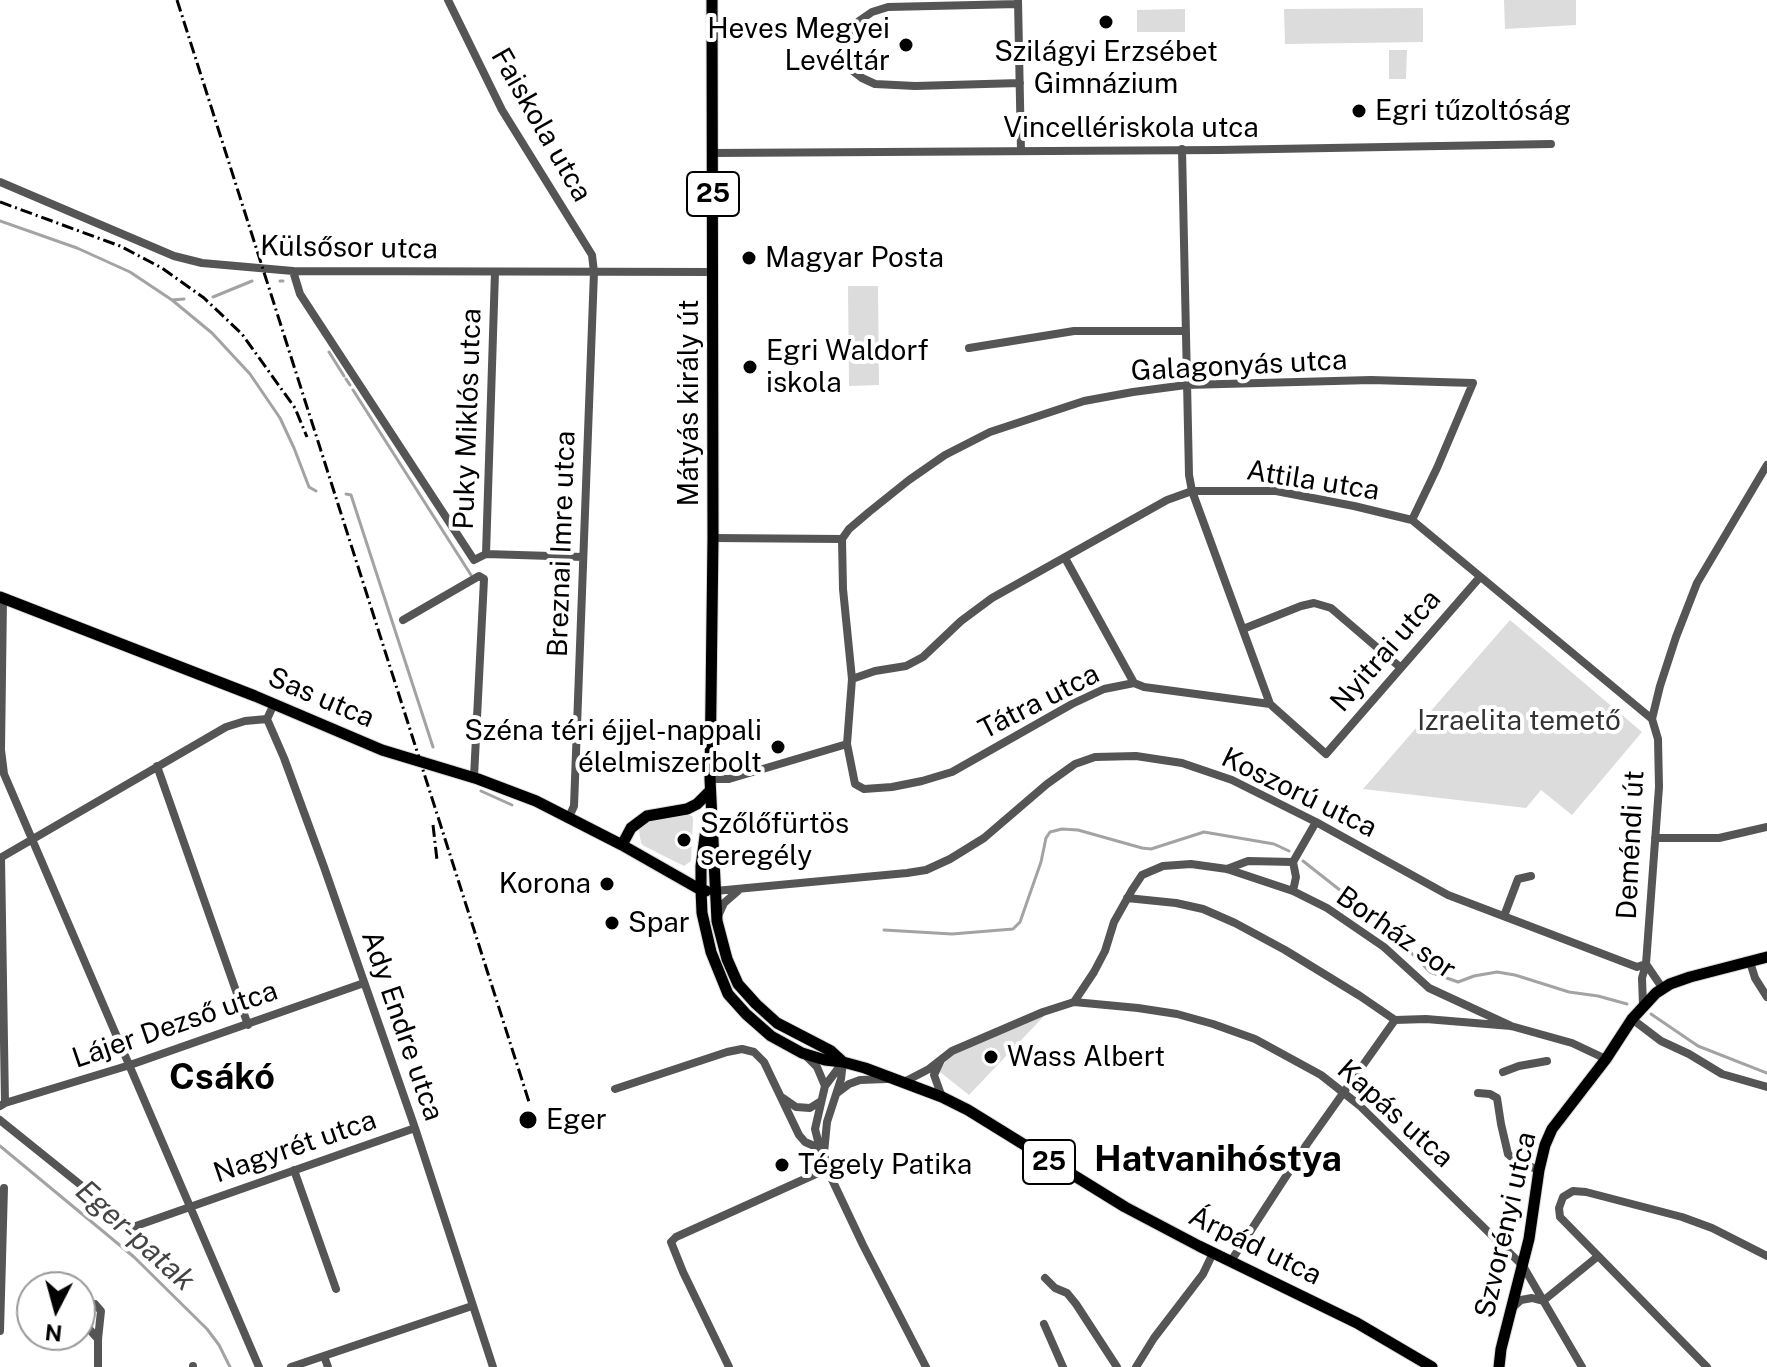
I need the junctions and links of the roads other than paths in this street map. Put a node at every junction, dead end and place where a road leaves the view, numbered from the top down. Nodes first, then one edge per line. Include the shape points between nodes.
1 (448, 0) edge
2 (712, 0) edge
3 (1018, 2) edge
4 (1020, 83) junction
5 (1551, 144) dead end
6 (1182, 149) junction
7 (1021, 151) junction
8 (712, 153) junction
9 (0, 182) edge
10 (293, 271) junction
11 (495, 272) junction
12 (594, 272) junction
13 (713, 272) junction
14 (1185, 331) junction
15 (969, 348) dead end
16 (1186, 385) junction
17 (1767, 465) edge
18 (1192, 491) junction
19 (1412, 520) junction
20 (713, 538) junction
21 (842, 539) junction
22 (486, 554) junction
23 (583, 557) junction
24 (1065, 558) junction
25 (1480, 577) junction
26 (2, 598) edge
27 (403, 620) dead end
28 (1243, 629) junction
29 (1401, 668) junction
30 (852, 679) junction
31 (1134, 683) junction
32 (274, 704) junction
33 (1270, 704) junction
34 (267, 719) junction
35 (1652, 719) junction
36 (847, 744) junction
37 (157, 766) junction
38 (2, 774) edge
39 (474, 777) junction
40 (710, 785) junction
41 (710, 806) junction
42 (687, 809) junction
43 (569, 817) junction
44 (706, 822) junction
45 (1316, 822) junction
46 (1767, 827) edge
47 (32, 838) junction
48 (1655, 838) junction
49 (622, 845) junction
50 (1, 858) edge
51 (1293, 862) junction
52 (1227, 869) junction
53 (1531, 876) dead end
54 (740, 889) junction
55 (701, 890) junction
56 (715, 891) junction
57 (1293, 891) junction
58 (1127, 898) junction
59 (1504, 916) junction
60 (717, 921) junction
61 (1767, 957) edge
62 (1750, 962) junction
63 (1642, 965) junction
64 (1642, 978) junction
65 (364, 983) junction
66 (1659, 991) junction
67 (1767, 997) edge
68 (1074, 1002) junction
69 (1643, 1005) junction
70 (1632, 1019) junction
71 (1395, 1020) junction
72 (248, 1025) junction
73 (1511, 1026) junction
74 (802, 1053) junction
75 (942, 1059) junction
76 (1606, 1059) junction
77 (1547, 1061) dead end
78 (843, 1062) junction
79 (130, 1065) junction
80 (1503, 1072) dead end
81 (899, 1081) junction
82 (825, 1086) junction
83 (1767, 1087) edge
84 (615, 1089) dead end
85 (1344, 1092) junction
86 (1478, 1093) dead end
87 (836, 1094) junction
88 (782, 1097) junction
89 (942, 1097) junction
90 (821, 1101) junction
91 (2, 1104) edge
92 (792, 1117) junction
93 (0, 1120) edge
94 (827, 1122) junction
95 (415, 1128) junction
96 (815, 1129) junction
97 (823, 1148) junction
98 (827, 1169) junction
99 (294, 1170) junction
100 (1539, 1170) junction
101 (4, 1188) dead end
102 (190, 1207) junction
103 (1, 1244) edge
104 (1213, 1253) junction
105 (1767, 1256) edge
106 (1597, 1257) junction
107 (1231, 1261) junction
108 (1523, 1266) junction
109 (1045, 1278) dead end
110 (336, 1289) dead end
111 (1543, 1301) junction
112 (472, 1306) junction
113 (1512, 1308) junction
114 (1044, 1324) dead end
115 (0, 1331) edge
116 (98, 1339) dead end
117 (324, 1356) junction
118 (921, 1366) edge
119 (98, 1367) edge
120 (259, 1367) edge
121 (291, 1367) edge
122 (328, 1367) edge
123 (493, 1367) edge
124 (729, 1367) edge
125 (1063, 1367) edge
126 (1117, 1367) edge
127 (1136, 1367) edge
128 (1432, 1367) edge
129 (1499, 1367) edge
130 (1582, 1367) edge
131 (1707, 1367) edge

1 - 12 street, Faiskola utca via 502,110 592,255
2 - 8 main road, Mátyás király út / 25
3 - 4 street
3 - 4 street via 888,7 859,21 843,50 853,71 875,84
4 - 7 street
5 - 6 street, Vincellériskola utca
6 - 7 street, Vincellériskola utca
6 - 14 street
7 - 8 street, Vincellériskola utca
8 - 13 main road, Mátyás király út / 25
9 - 10 street, Külsősor utca via 174,256
10 - 11 street, Külsősor utca
10 - 22 street, Puky Miklós utca via 300,294 474,560
11 - 12 street, Külsősor utca
11 - 22 street, Puky Miklós utca
12 - 13 street, Külsősor utca
12 - 23 street, Breznai Imre utca
13 - 20 main road, Mátyás király út / 25
14 - 15 street via 1074,331
14 - 16 street
16 - 18 street
16 - 19 street, Galagonyás utca via 1473,383
16 - 21 street, Galagonyás utca via 1084,401 990,432 909,480
17 - 35 street, Deméndi út via 1697,583
18 - 19 street, Attila utca via 1276,491
18 - 24 street, Attila utca
18 - 28 street
19 - 25 street, Attila utca
20 - 21 street
20 - 40 main road, Mátyás király út / 25
21 - 30 street
22 - 23 street
23 - 43 street, Breznai Imre utca via 574,806
24 - 30 street, Attila utca via 992,598 923,657
24 - 31 street
25 - 29 street, Nyitrai utca
25 - 35 street, Attila utca
26 - 32 main road, Sas utca
26 - 38 street
27 - 39 street via 479,576 484,579
28 - 29 street via 1314,603 1331,608
28 - 33 street
29 - 33 street, Nyitrai utca via 1326,754
30 - 36 street
31 - 33 street, Tátra utca
31 - 36 street, Tátra utca via 1104,689 952,772 922,781 864,789 855,784
32 - 34 street
32 - 39 main road, Sas utca via 382,750
34 - 37 street via 226,727
34 - 65 street, Ady Endre utca
35 - 48 street, Deméndi út via 1658,739
36 - 40 street
37 - 47 street
37 - 72 street
38 - 47 street
39 - 43 main road, Sas utca
40 - 41 main road, Mátyás király út / 25
40 - 42 main road
41 - 44 main road, Mátyás király út / 25
41 - 56 main road, Mátyás király út / 25
42 - 44 main road
42 - 49 main road via 647,816 631,828
43 - 49 main road, Sas utca
44 - 55 main road, Mátyás király út / 25
45 - 51 street
45 - 54 street, Koszorú utca via 1232,780 1182,763 1095,757 1047,784 984,838 917,872
45 - 59 street, Koszorú utca via 1448,895
46 - 48 street via 1719,838
47 - 50 street
47 - 79 street
48 - 63 street, Deméndi út
49 - 55 main road, Sas utca
50 - 91 street
51 - 52 street via 1248,861
51 - 57 street
52 - 57 street, Borház sor
52 - 58 street, Borház sor via 1163,866 1142,875
53 - 59 street via 1518,879
54 - 56 street, Koszorú utca
54 - 60 street via 724,903
55 - 56 main road, Sas utca
55 - 74 main road, Mátyás király út / 25 via 711,952 728,994 771,1036
56 - 60 main road, Mátyás király út / 25
57 - 73 street, Borház sor via 1384,947 1429,988
58 - 68 street, Borház sor via 1105,951
58 - 71 street via 1203,909 1235,923
59 - 63 street, Koszorú utca
60 - 78 main road, Mátyás király út / 25 via 738,984 777,1023
61 - 62 main road
62 - 66 main road
62 - 67 street
63 - 64 street, Deméndi út
63 - 66 street
64 - 66 street via 1646,988
64 - 69 street, Deméndi út
65 - 72 street, Lájer Dezső utca
65 - 95 street, Ady Endre utca
66 - 69 main road, Szvorényi utca
68 - 75 street via 977,1039
68 - 85 street, Kapás utca via 1177,1014 1213,1024 1255,1039
69 - 70 main road, Szvorényi utca
70 - 76 main road, Szvorényi utca
70 - 83 street via 1722,1074
71 - 73 street
71 - 85 street
72 - 79 street, Lájer Dezső utca
73 - 76 street
74 - 78 main road, Mátyás király út / 25
74 - 82 street via 817,1067
75 - 81 street
75 - 89 street via 934,1075
76 - 100 main road, Szvorényi utca via 1552,1129
77 - 80 street
78 - 81 main road, Árpád utca / 25
78 - 82 street
78 - 87 street
79 - 91 street, Lájer Dezső utca
79 - 102 street
81 - 87 street via 860,1080
81 - 89 main road, Árpád utca / 25
82 - 90 street
84 - 88 street via 742,1049 764,1062
85 - 107 street
85 - 108 street, Kapás utca
86 - 100 street via 1497,1098 1508,1154
87 - 94 street
88 - 90 street via 796,1107 810,1108
88 - 92 street
89 - 104 main road, Árpád utca / 25 via 1125,1207
90 - 96 street
92 - 96 street
92 - 97 street via 805,1142
93 - 102 street, Nagyrét utca via 133,1227
94 - 96 street
94 - 97 street
95 - 99 street, Nagyrét utca
95 - 112 street, Ady Endre utca
96 - 97 street
97 - 98 street
98 - 118 street
98 - 124 street via 671,1242
99 - 102 street, Nagyrét utca
99 - 110 street
100 - 108 main road, Szvorényi utca
101 - 103 street
102 - 120 street
103 - 115 street
104 - 107 main road, Árpád utca / 25
104 - 127 street
105 - 106 street via 1682,1217 1573,1191 1563,1197 1560,1217
106 - 111 street
106 - 131 street
107 - 128 main road, Árpád utca / 25
108 - 111 street, Kapás utca
108 - 113 main road, Szvorényi utca
109 - 126 street via 1076,1304
111 - 113 street via 1521,1300
111 - 130 street, Kapás utca
112 - 117 street
112 - 123 street, Ady Endre utca
113 - 129 main road, Szvorényi utca
114 - 125 street
116 - 119 street
117 - 121 street
117 - 122 street

